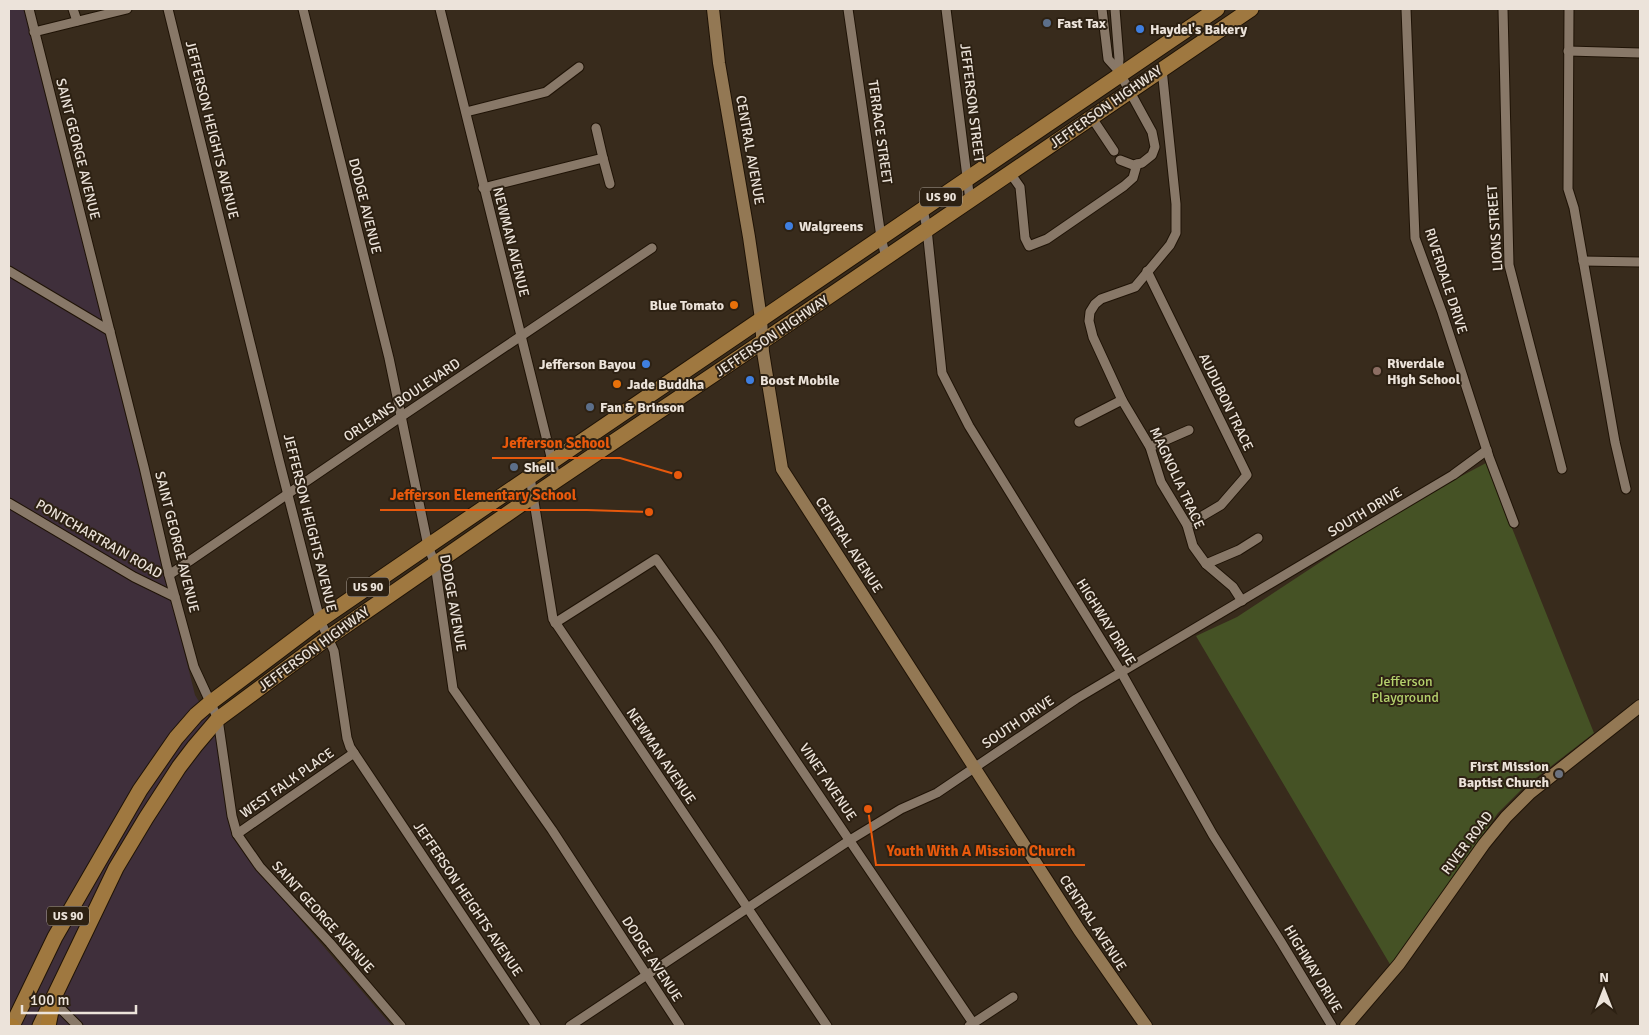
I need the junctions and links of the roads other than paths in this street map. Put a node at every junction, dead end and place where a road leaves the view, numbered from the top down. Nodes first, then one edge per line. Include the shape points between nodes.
1 (28, 9) edge
2 (73, 9) edge
3 (127, 9) edge
4 (168, 9) edge
5 (303, 9) edge
6 (440, 9) edge
7 (713, 9) edge
8 (848, 9) edge
9 (946, 9) edge
10 (1102, 9) edge
11 (1115, 9) edge
12 (1217, 9) edge
13 (1251, 9) edge
14 (1406, 9) edge
15 (1502, 9) edge
16 (1569, 9) edge
17 (77, 21) junction
18 (34, 32) junction
19 (1568, 51) junction
20 (1640, 53) edge
21 (579, 67) dead end
22 (1162, 69) junction
23 (1118, 72) junction
24 (1129, 92) junction
25 (466, 112) junction
26 (1092, 118) junction
27 (596, 128) dead end
28 (1114, 151) dead end
29 (603, 158) junction
30 (1120, 160) dead end
31 (1137, 164) junction
32 (1010, 173) junction
33 (967, 179) junction
34 (610, 184) dead end
35 (483, 188) junction
36 (970, 200) junction
37 (924, 209) junction
38 (927, 229) junction
39 (880, 237) junction
40 (652, 248) dead end
41 (886, 258) junction
42 (1583, 261) junction
43 (1640, 262) edge
44 (9, 271) edge
45 (1147, 271) junction
46 (761, 319) junction
47 (110, 332) junction
48 (520, 337) junction
49 (762, 342) junction
50 (1122, 400) junction
51 (402, 416) junction
52 (1080, 422) dead end
53 (1189, 430) dead end
54 (1150, 447) junction
55 (1487, 450) junction
56 (552, 462) junction
57 (1562, 469) dead end
58 (530, 477) junction
59 (557, 481) junction
60 (1626, 489) dead end
61 (288, 495) junction
62 (533, 496) junction
63 (9, 503) edge
64 (1514, 522) dead end
65 (1187, 525) junction
66 (1258, 538) dead end
67 (428, 546) junction
68 (435, 564) junction
69 (1206, 564) junction
70 (169, 576) junction
71 (175, 597) junction
72 (1242, 601) junction
73 (320, 620) junction
74 (556, 623) junction
75 (327, 638) junction
76 (1121, 672) junction
77 (210, 702) junction
78 (1640, 706) edge
79 (218, 719) junction
80 (354, 753) junction
81 (974, 767) junction
82 (237, 834) junction
83 (850, 840) junction
84 (100, 859) junction
85 (116, 868) junction
86 (748, 908) junction
87 (647, 977) junction
88 (1012, 997) dead end
89 (53, 1001) junction
90 (971, 1025) edge
91 (12, 1026) edge
92 (40, 1026) edge
93 (48, 1026) edge
94 (78, 1026) edge
95 (401, 1026) edge
96 (536, 1026) edge
97 (570, 1026) edge
98 (680, 1026) edge
99 (827, 1026) edge
100 (1146, 1026) edge
101 (1332, 1026) edge
102 (1346, 1026) edge

1 - 18 street, SAINT GEORGE AVENUE
2 - 17 street
3 - 17 street
4 - 61 street, JEFFERSON HEIGHTS AVENUE
5 - 51 street, DODGE AVENUE
6 - 25 street, NEWMAN AVENUE
7 - 46 main road, CENTRAL AVENUE
8 - 39 street, TERRACE STREET
9 - 33 street, JEFFERSON STREET
10 - 23 street via 1108,59
11 - 23 street
12 - 23 main road, JEFFERSON HIGHWAY / US 90
13 - 22 main road, JEFFERSON HIGHWAY / US 90
14 - 55 street, RIVERDALE DRIVE via 1414,238
15 - 57 street, LIONS STREET via 1509,265
16 - 19 street
17 - 18 street
18 - 47 street, SAINT GEORGE AVENUE
19 - 20 street
19 - 42 street via 1568,189
21 - 25 street via 546,92
22 - 24 main road, JEFFERSON HIGHWAY / US 90
22 - 45 street via 1176,233 1170,245
23 - 24 street
23 - 33 main road, JEFFERSON HIGHWAY / US 90
24 - 26 main road, JEFFERSON HIGHWAY / US 90
24 - 31 street via 1152,132 1155,146 1152,155
25 - 35 street, NEWMAN AVENUE
26 - 28 street
26 - 32 main road, JEFFERSON HIGHWAY / US 90
27 - 29 street
29 - 34 street
29 - 35 street
30 - 31 street
31 - 32 street via 1133,178 1103,201 1047,239 1028,246 1020,187
32 - 36 main road, JEFFERSON HIGHWAY / US 90
33 - 36 street, JEFFERSON STREET
33 - 37 main road, JEFFERSON HIGHWAY / US 90
35 - 48 street, NEWMAN AVENUE
36 - 38 main road, JEFFERSON HIGHWAY / US 90
37 - 38 street, HIGHWAY DRIVE
37 - 39 main road, JEFFERSON HIGHWAY / US 90
38 - 41 main road, JEFFERSON HIGHWAY / US 90
38 - 76 street, HIGHWAY DRIVE via 942,373 969,426
39 - 41 street, TERRACE STREET
39 - 46 main road, JEFFERSON HIGHWAY / US 90
40 - 48 street, ORLEANS BOULEVARD
41 - 49 main road, JEFFERSON HIGHWAY / US 90
42 - 43 street
42 - 60 street
44 - 47 street
45 - 50 street via 1134,286 1101,299 1090,312 1093,337
45 - 65 street, AUDUBON TRACE via 1247,475 1221,505
46 - 49 main road, CENTRAL AVENUE
46 - 56 main road, JEFFERSON HIGHWAY / US 90
47 - 70 street, SAINT GEORGE AVENUE
48 - 51 street, ORLEANS BOULEVARD
48 - 56 street, NEWMAN AVENUE
49 - 59 main road, JEFFERSON HIGHWAY / US 90
49 - 81 main road, CENTRAL AVENUE via 782,470
50 - 52 street
50 - 54 street, MAGNOLIA TRACE
51 - 61 street, ORLEANS BOULEVARD
51 - 67 street, DODGE AVENUE
53 - 54 street
54 - 65 street, MAGNOLIA TRACE via 1161,482
55 - 64 street, RIVERDALE DRIVE
55 - 72 street, SOUTH DRIVE via 1453,475
56 - 58 main road, JEFFERSON HIGHWAY / US 90
56 - 59 street, NEWMAN AVENUE
58 - 62 street, NEWMAN AVENUE
58 - 67 main road, JEFFERSON HIGHWAY / US 90
59 - 62 main road, JEFFERSON HIGHWAY / US 90
61 - 70 street, ORLEANS BOULEVARD
61 - 73 street, JEFFERSON HEIGHTS AVENUE
62 - 68 main road, JEFFERSON HIGHWAY / US 90
62 - 74 street, NEWMAN AVENUE
63 - 71 street, PONTCHARTRAIN ROAD via 134,577
65 - 69 street, MAGNOLIA TRACE via 1193,546
66 - 69 street
67 - 68 street, DODGE AVENUE
67 - 73 main road, JEFFERSON HIGHWAY / US 90
68 - 75 main road, JEFFERSON HIGHWAY / US 90
68 - 87 street, DODGE AVENUE via 453,689 552,830
69 - 72 street, MAGNOLIA TRACE via 1233,587
70 - 71 street, SAINT GEORGE AVENUE
71 - 77 street, SAINT GEORGE AVENUE via 194,667
72 - 76 street, SOUTH DRIVE
73 - 75 street, JEFFERSON HEIGHTS AVENUE
73 - 77 main road, JEFFERSON HIGHWAY / US 90
74 - 83 street, VINET AVENUE via 656,559
74 - 86 street, NEWMAN AVENUE
75 - 79 main road, JEFFERSON HIGHWAY / US 90
75 - 80 street, JEFFERSON HEIGHTS AVENUE via 334,652 347,738
76 - 81 street, SOUTH DRIVE
76 - 101 street, HIGHWAY DRIVE via 1213,836
77 - 79 street, SAINT GEORGE AVENUE
77 - 84 main road, JEFFERSON HIGHWAY / US 90 via 196,715 140,790
78 - 102 main road, RIVER ROAD via 1530,793 1506,817 1399,964
79 - 82 street, SAINT GEORGE AVENUE
79 - 85 main road, JEFFERSON HIGHWAY / US 90 via 179,767
80 - 82 street, WEST FALK PLACE
80 - 96 street, JEFFERSON HEIGHTS AVENUE
81 - 83 street, SOUTH DRIVE via 936,793
81 - 100 main road, CENTRAL AVENUE via 1079,930
82 - 95 street, SAINT GEORGE AVENUE via 260,867
83 - 86 street, SOUTH DRIVE
83 - 90 street, VINET AVENUE
84 - 85 main road
84 - 91 main road, JEFFERSON HIGHWAY / US 90 via 55,937
85 - 89 main road, JEFFERSON HIGHWAY / US 90
86 - 87 street, SOUTH DRIVE
86 - 99 street, NEWMAN AVENUE
87 - 97 street, SOUTH DRIVE
87 - 98 street, DODGE AVENUE
88 - 90 street
89 - 92 main road, JEFFERSON HIGHWAY
89 - 93 highway, US 90
89 - 94 street

